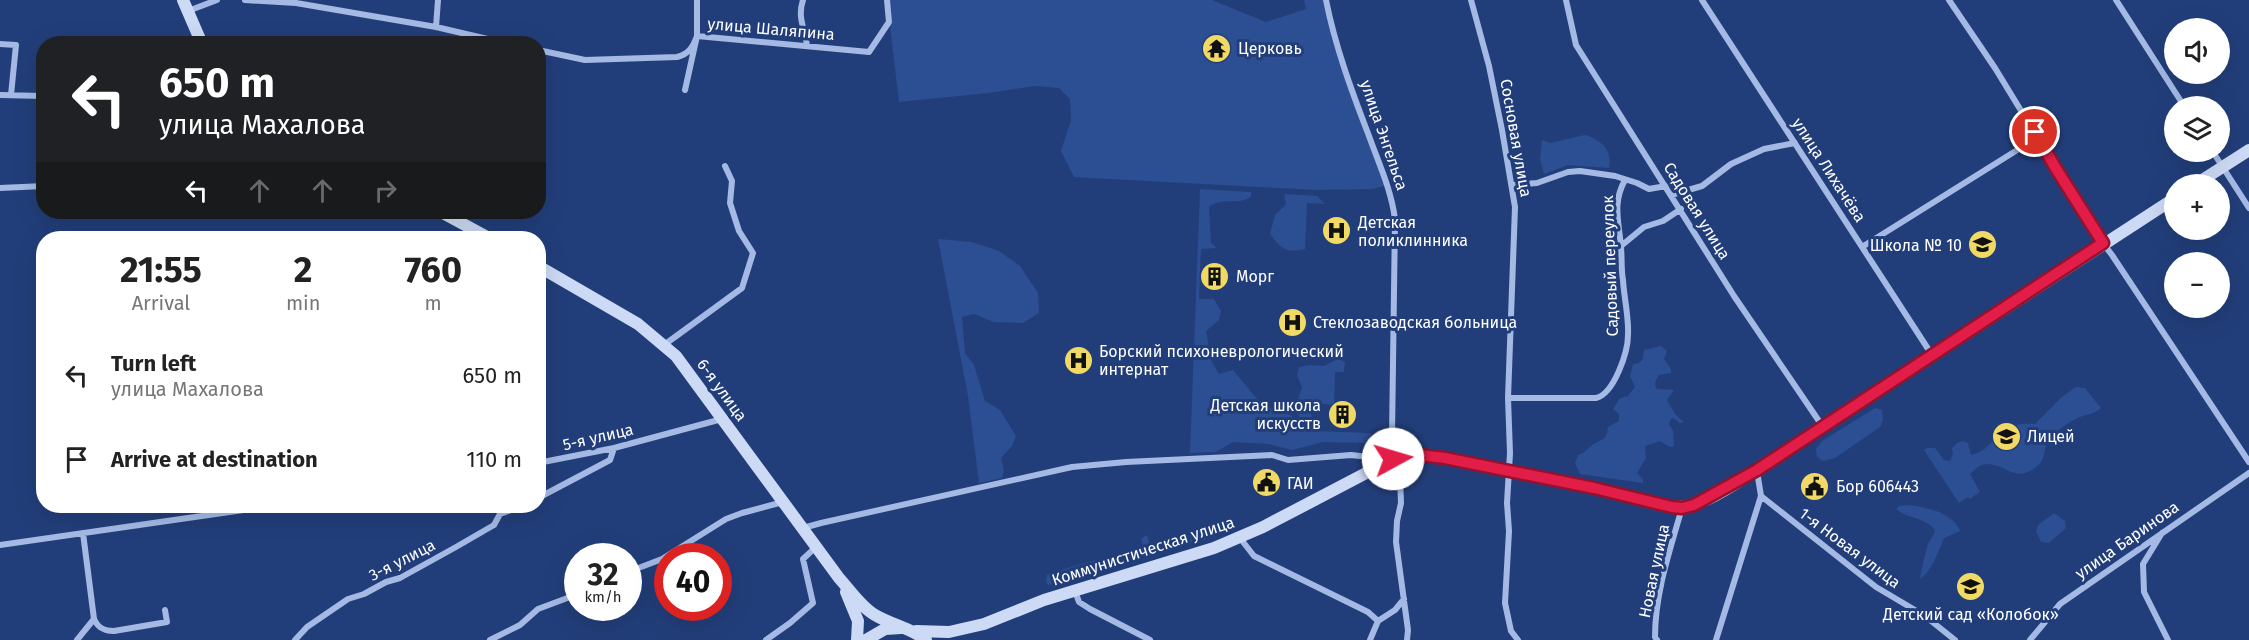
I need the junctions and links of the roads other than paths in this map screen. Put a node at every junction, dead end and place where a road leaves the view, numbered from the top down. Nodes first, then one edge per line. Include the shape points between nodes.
1 (218, 0) edge
2 (245, 0) edge
3 (438, 0) edge
4 (697, 0) edge
5 (803, 0) edge
6 (887, 0) edge
7 (1326, 0) edge
8 (1471, 0) edge
9 (1566, 0) edge
10 (1702, 0) edge
11 (1948, 0) edge
12 (2116, 0) edge
13 (185, 6) edge
14 (436, 27) junction
15 (198, 36) edge
16 (474, 36) edge
17 (697, 36) junction
18 (0, 44) edge
19 (807, 46) junction
20 (546, 52) edge
21 (685, 90) dead end
22 (0, 95) edge
23 (11, 95) junction
24 (36, 96) edge
25 (2178, 96) edge
26 (2038, 137) junction
27 (1795, 143) junction
28 (2249, 150) edge
29 (2219, 162) edge
30 (725, 166) dead end
31 (2223, 168) junction
32 (2213, 174) edge
33 (1625, 180) junction
34 (1513, 185) junction
35 (36, 186) edge
36 (1666, 186) junction
37 (0, 188) edge
38 (1671, 195) junction
39 (2164, 205) edge
40 (2249, 208) edge
41 (1681, 209) junction
42 (454, 219) edge
43 (476, 231) edge
44 (2103, 243) junction
45 (1622, 246) junction
46 (1862, 247) junction
47 (546, 271) edge
48 (664, 345) junction
49 (1932, 355) junction
50 (1508, 398) junction
51 (723, 419) junction
52 (1824, 427) junction
53 (614, 448) junction
54 (1393, 459) junction
55 (546, 461) edge
56 (2249, 462) edge
57 (1757, 470) junction
58 (1509, 471) junction
59 (2249, 473) edge
60 (546, 494) edge
61 (1761, 496) junction
62 (783, 502) junction
63 (1682, 508) junction
64 (222, 513) edge
65 (503, 513) edge
66 (803, 528) junction
67 (2164, 530) junction
68 (83, 533) junction
69 (1240, 538) junction
70 (0, 545) edge
71 (816, 546) junction
72 (642, 567) edge
73 (839, 578) junction
74 (1075, 590) junction
75 (564, 599) edge
76 (1404, 600) junction
77 (165, 610) dead end
78 (94, 619) junction
79 (1378, 621) junction
80 (984, 624) junction
81 (902, 628) junction
82 (915, 631) junction
83 (77, 640) edge
84 (295, 640) edge
85 (490, 640) edge
86 (766, 640) edge
87 (857, 640) edge
88 (866, 640) edge
89 (926, 640) edge
90 (960, 640) edge
91 (1150, 640) edge
92 (1371, 640) edge
93 (1407, 640) edge
94 (1518, 640) edge
95 (1657, 640) edge
96 (1716, 640) edge
97 (1955, 640) edge
98 (2030, 640) edge
99 (2168, 640) edge

1 - 13 street
2 - 14 street via 296,3
3 - 14 street
4 - 17 street
5 - 19 street via 799,11
6 - 19 street, улица Шаляпина via 889,22 869,52
7 - 54 street, улица Энгельса via 1388,185 1395,219
8 - 34 street, Сосновая улица
9 - 36 street, Садовая улица via 1576,45
10 - 27 street, улица Лихачёва
11 - 26 street
12 - 25 street
13 - 15 street
14 - 16 street
17 - 19 street, улица Шаляпина
17 - 20 street, улица Шаляпина via 686,55 677,57 585,60
17 - 21 street
18 - 23 street via 16,45
22 - 23 street
23 - 24 street
26 - 44 street
26 - 46 street
27 - 38 street via 1756,152 1731,164 1702,186
27 - 46 street, улица Лихачёва
28 - 31 street
29 - 31 street
30 - 48 street via 732,182 733,213 753,253 742,288
31 - 32 street
31 - 40 street
33 - 34 street via 1568,171 1537,183
33 - 36 street via 1649,189
33 - 45 street, Садовый переулок via 1617,194
34 - 50 street, Сосновая улица
35 - 37 street
36 - 38 street, Садовая улица
38 - 41 street, Садовая улица
39 - 44 street
41 - 45 street via 1644,227
41 - 52 street, Садовая улица via 1734,296
42 - 43 street
44 - 49 street
44 - 56 street
45 - 50 street, Садовый переулок via 1628,337 1612,386 1596,398
46 - 49 street, улица Лихачёва
47 - 48 street, 6-я улица via 638,324
48 - 51 street, 6-я улица
49 - 52 street
50 - 58 street, Сосновая улица
51 - 53 street, 5-я улица
51 - 62 street, 6-я улица
52 - 57 street
53 - 55 street, 5-я улица
53 - 60 street via 610,460
54 - 58 street, Коммунистическая улица via 1419,455
54 - 66 street via 1351,455 1288,460 1272,455 1072,467
54 - 69 street, Коммунистическая улица
54 - 76 street, улица Энгельса via 1400,478 1396,542
57 - 61 street
57 - 63 street via 1707,499
58 - 63 street, Коммунистическая улица
58 - 94 street, Сосновая улица via 1505,603 1511,631
59 - 67 street, улица Баринова
61 - 96 street
61 - 97 street, 1-я Новая улица via 1876,587 1925,616
62 - 66 street, 6-я улица
62 - 72 street via 726,519 662,559
63 - 95 street, Новая улица via 1661,584 1655,625
64 - 68 street
65 - 84 street, 3-я улица via 485,531 400,578 348,598
66 - 71 street, 6-я улица
67 - 98 street, улица Баринова via 2060,604
67 - 99 street via 2143,564 2144,592
68 - 70 street
68 - 78 street
69 - 74 street, Коммунистическая улица
69 - 79 street via 1254,556 1368,612
71 - 73 street, 6-я улица
71 - 86 street via 803,559 813,603
73 - 81 street via 874,615
73 - 87 street via 855,610
74 - 80 street, Коммунистическая улица
74 - 91 street via 1079,602
75 - 85 street via 538,609 520,625
76 - 79 street
76 - 93 street, улица Энгельса
77 - 78 street via 167,622 114,631 101,628
78 - 83 street
79 - 92 street
80 - 82 street, Коммунистическая улица via 950,632
80 - 90 street, Коммунистическая улица
81 - 82 street
81 - 88 street via 885,629
82 - 89 street

